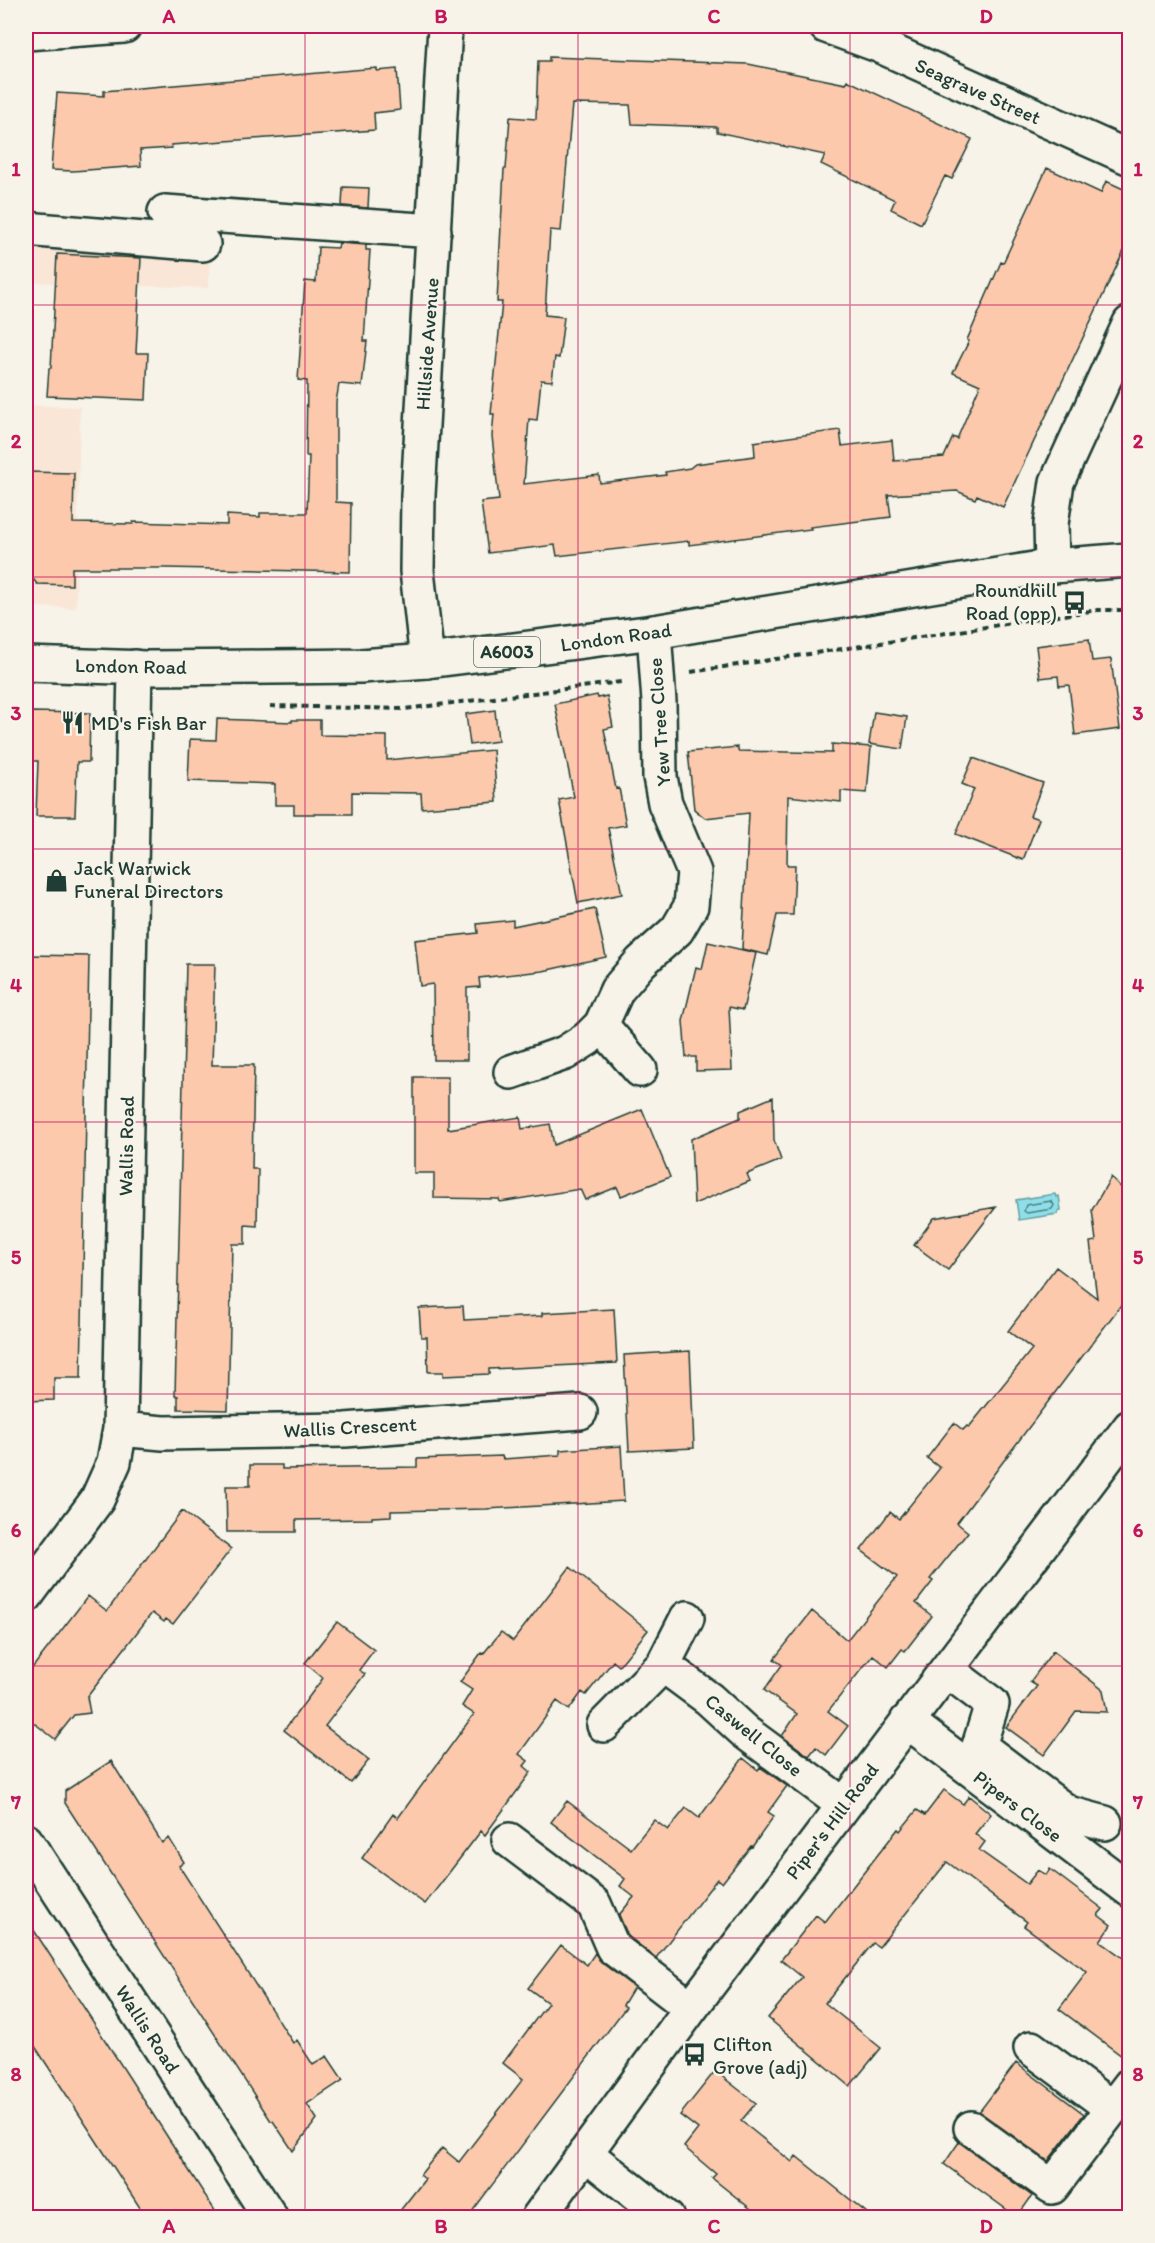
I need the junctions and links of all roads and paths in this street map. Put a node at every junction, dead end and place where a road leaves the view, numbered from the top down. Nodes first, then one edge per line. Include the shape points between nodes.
1 (124, 26) edge
2 (448, 26) edge
3 (826, 26) edge
4 (26, 33) edge
5 (1130, 158) edge
6 (165, 212) dead end
7 (26, 229) edge
8 (434, 231) junction
9 (203, 244) dead end
10 (1130, 322) edge
11 (1130, 560) edge
12 (1053, 566) junction
13 (1130, 610) edge
14 (654, 632) junction
15 (427, 661) junction
16 (26, 664) edge
17 (135, 668) junction
18 (685, 673) dead end
19 (601, 1025) junction
20 (640, 1070) dead end
21 (512, 1072) dead end
22 (580, 1412) dead end
23 (1130, 1427) edge
24 (120, 1429) junction
25 (26, 1596) edge
26 (687, 1618) dead end
27 (663, 1665) junction
28 (947, 1670) junction
29 (907, 1721) junction
30 (604, 1725) dead end
31 (844, 1805) junction
32 (1105, 1823) dead end
33 (509, 1840) dead end
34 (26, 1841) edge
35 (1130, 1890) edge
36 (691, 2008) junction
37 (1031, 2048) dead end
38 (1121, 2096) edge
39 (971, 2128) dead end
40 (585, 2153) junction
41 (271, 2217) edge
42 (538, 2217) edge
43 (667, 2217) edge

1 - 4 street
2 - 8 street, Hillside Avenue
3 - 5 street, Seagrave Street via 878,45
6 - 8 street
7 - 9 street
8 - 15 street, Hillside Avenue via 418,495 417,571
10 - 12 street via 1057,482 1051,524
11 - 12 street, London Road / A6003
12 - 14 street, London Road / A6003
13 - 18 path via 1097,610
14 - 15 street, London Road / A6003
14 - 19 street, Yew Tree Close via 660,777 665,803 694,872 691,906 677,930 617,990
15 - 17 street, London Road / A6003 via 360,666
16 - 17 street, London Road / A6003
17 - 24 street, Wallis Road
19 - 20 street
19 - 21 street, Yew Tree Close via 566,1053
22 - 24 street, Wallis Crescent via 345,1430 163,1433
23 - 28 street, Piper's Hill Road
24 - 25 street, Wallis Road via 114,1462 97,1500
26 - 27 street
27 - 30 street
27 - 31 street, Caswell Close
28 - 29 street, Piper's Hill Road
28 - 32 street via 992,1704 980,1746 1068,1813
29 - 31 street, Piper's Hill Road
29 - 35 street, Pipers Close
31 - 36 street, Piper's Hill Road
33 - 36 street via 594,1904 613,1948
34 - 41 street, Wallis Road
36 - 40 street, Piper's Hill Road
37 - 38 street
38 - 39 street via 1052,2187
40 - 42 street, Piper's Hill Road
40 - 43 street

